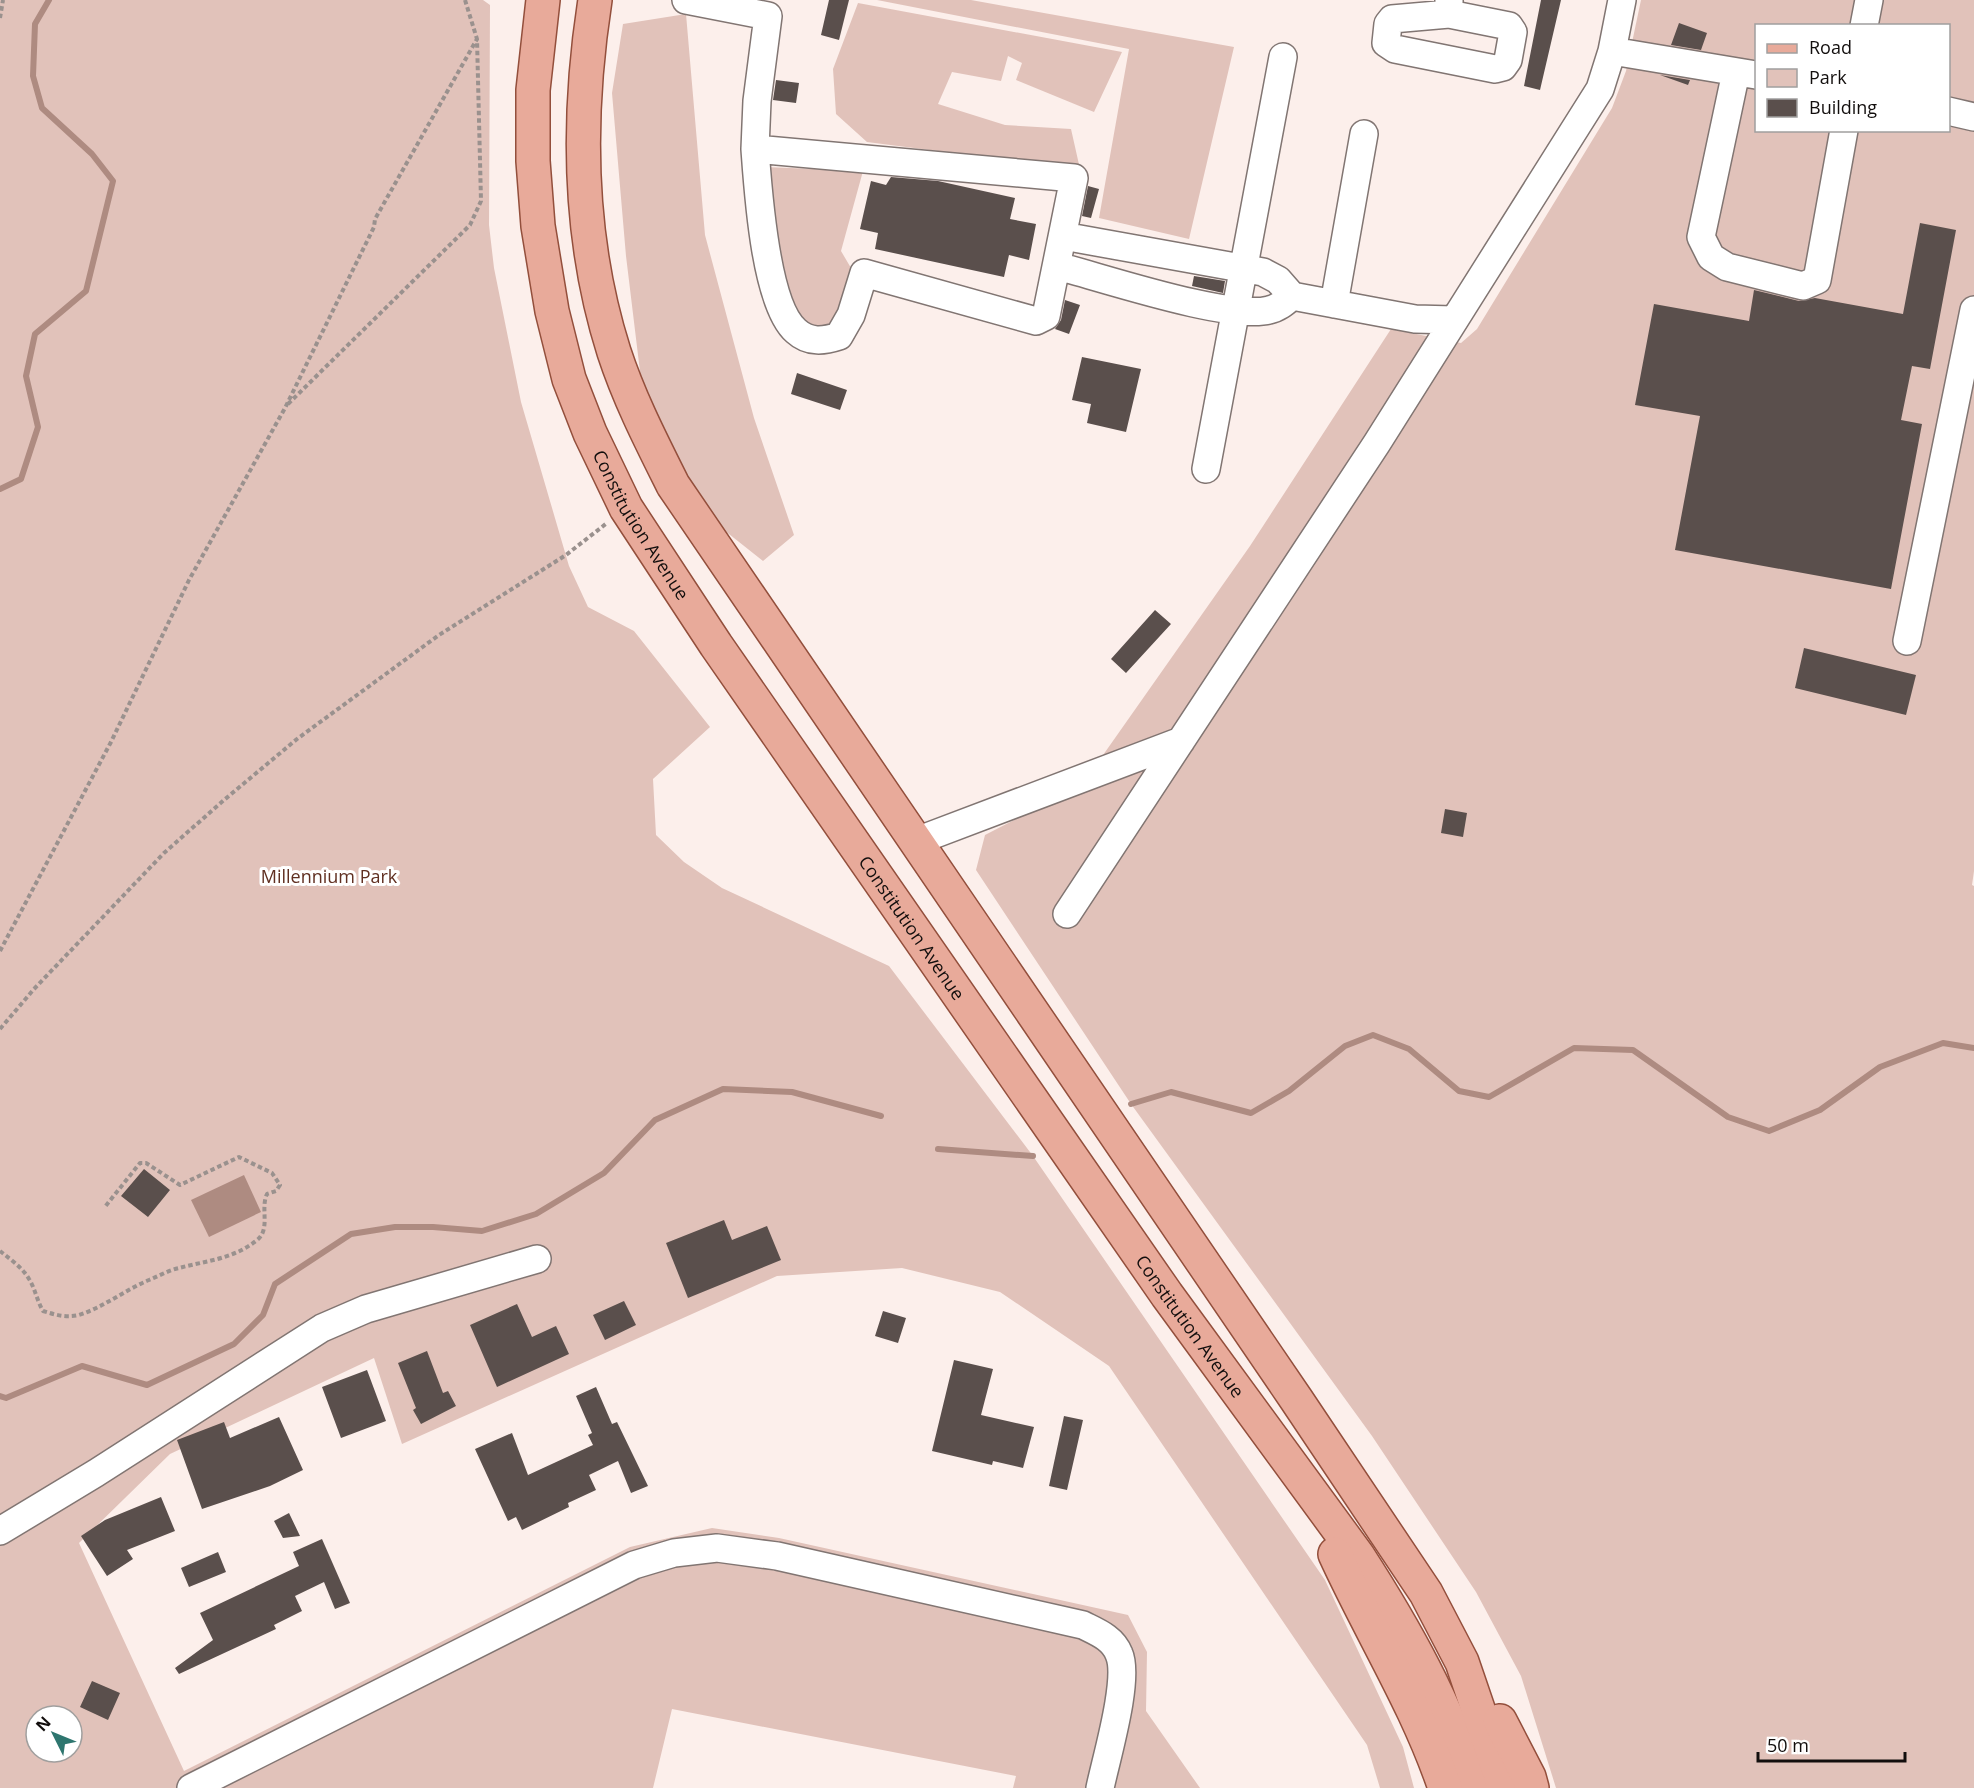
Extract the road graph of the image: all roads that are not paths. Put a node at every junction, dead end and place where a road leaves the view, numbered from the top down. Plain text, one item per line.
1 (543, 0) edge
2 (595, 0) edge
3 (686, 0) edge
4 (1622, 0) edge
5 (1869, 0) edge
6 (1864, 24) edge
7 (1612, 51) junction
8 (1283, 57) dead end
9 (1746, 73) edge
10 (1950, 111) edge
11 (1974, 117) edge
12 (1844, 132) edge
13 (1364, 134) dead end
14 (755, 149) junction
15 (1063, 236) junction
16 (1057, 266) junction
17 (1244, 267) junction
18 (1292, 296) junction
19 (1334, 304) junction
20 (1974, 309) edge
21 (1236, 310) junction
22 (1454, 320) junction
23 (1206, 469) dead end
24 (1908, 640) dead end
25 (1181, 741) junction
26 (914, 842) junction
27 (1067, 914) dead end
28 (537, 1259) dead end
29 (1310, 1488) junction
30 (0, 1531) edge
31 (1462, 1662) junction
32 (190, 1788) edge
33 (1100, 1788) edge
34 (1445, 1788) edge
35 (1473, 1788) edge
36 (1505, 1788) edge
37 (1532, 1788) edge

1 - 29 main road, Constitution Avenue
2 - 26 main road
3 - 14 street
4 - 7 street
5 - 6 street
7 - 9 street
7 - 22 street
8 - 17 street
9 - 12 street
10 - 11 street
13 - 19 street
14 - 15 street
14 - 16 street
15 - 16 street
15 - 17 street
16 - 21 street
17 - 18 street
17 - 21 street
18 - 19 street
18 - 21 street
19 - 22 street
20 - 24 street
21 - 23 street
22 - 25 street
25 - 26 street
25 - 27 street
26 - 31 main road
28 - 30 street
29 - 34 main road
29 - 35 main road, Constitution Avenue
31 - 36 main road
31 - 37 main road
32 - 33 street

